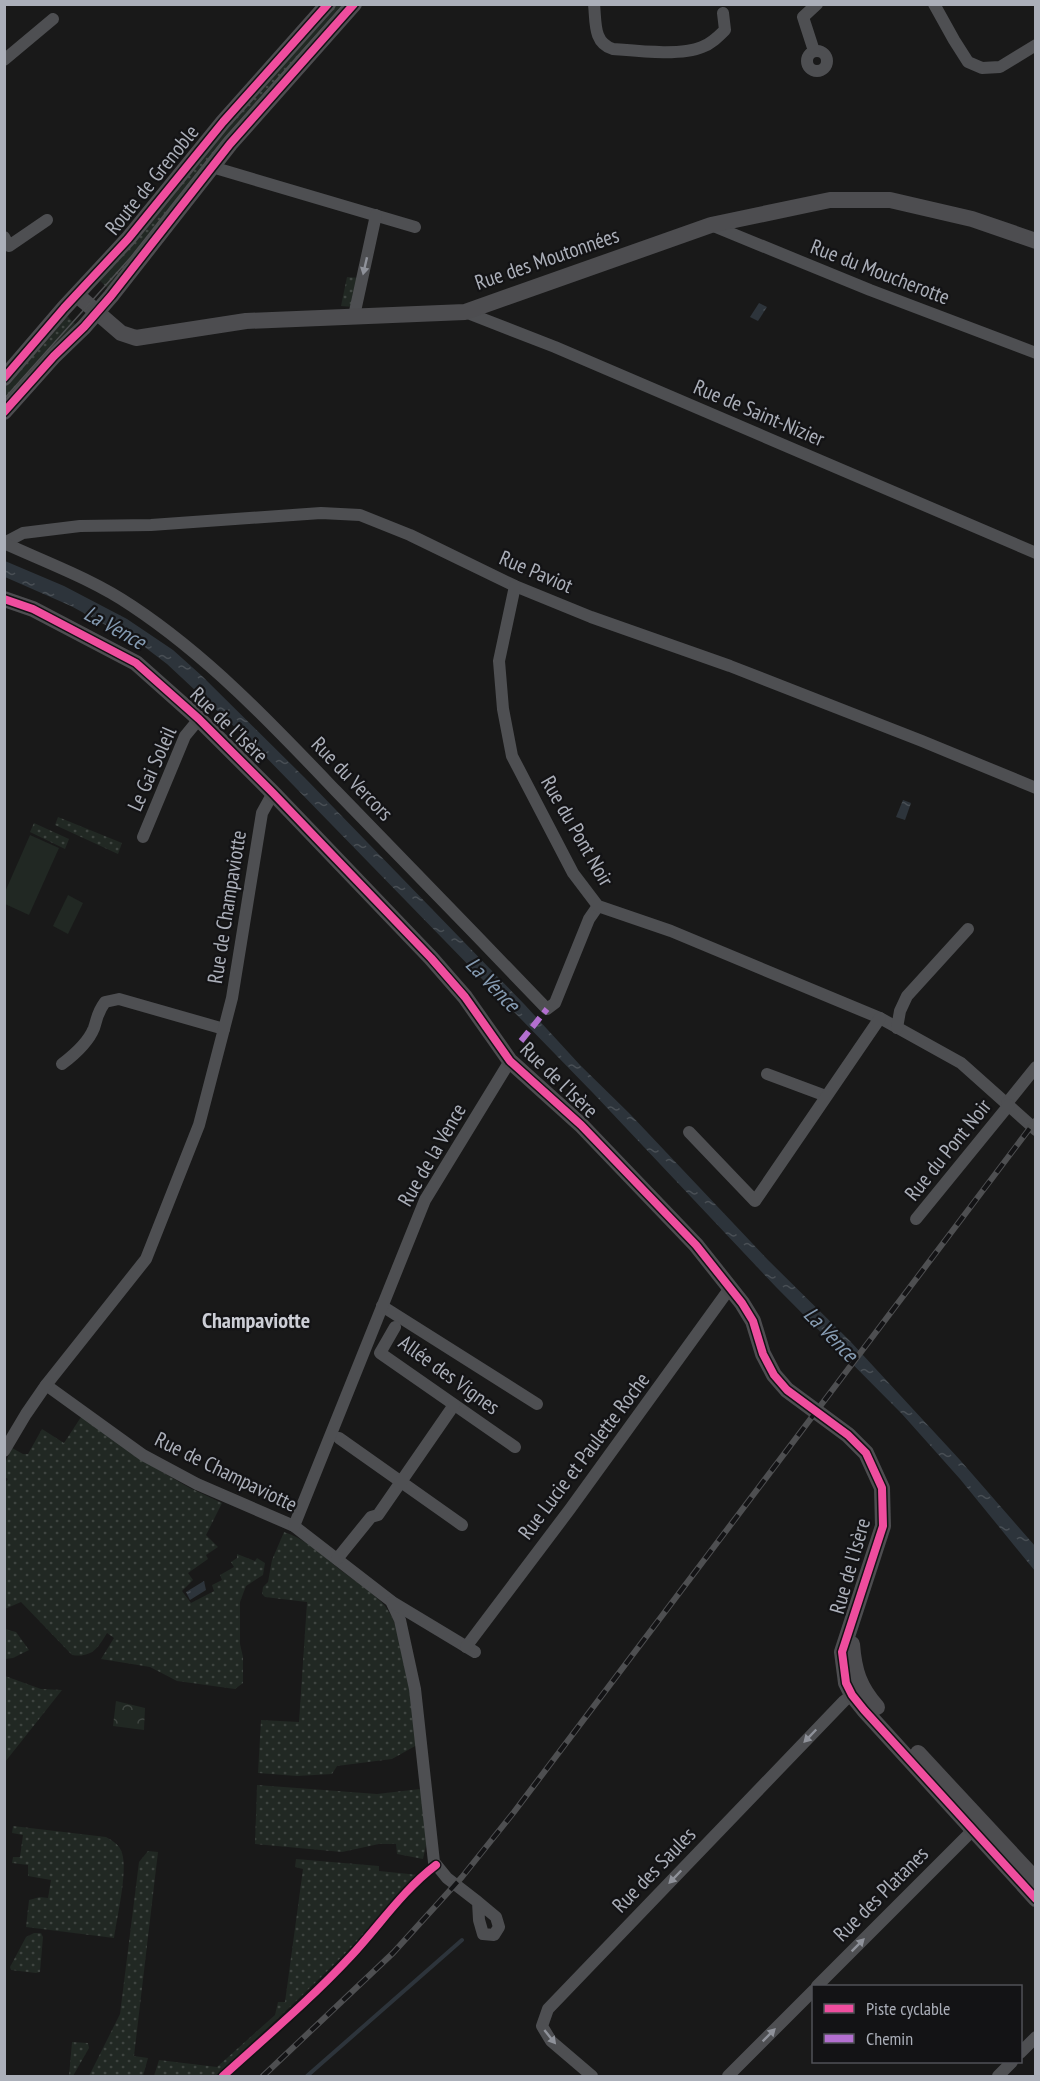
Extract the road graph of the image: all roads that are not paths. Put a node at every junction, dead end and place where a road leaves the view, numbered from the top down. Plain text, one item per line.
1 (328, 4) edge
2 (354, 4) edge
3 (594, 4) edge
4 (817, 4) edge
5 (934, 4) edge
6 (723, 13) dead end
7 (53, 19) dead end
8 (1035, 45) edge
9 (814, 51) dead end
10 (4, 60) edge
11 (212, 167) junction
12 (376, 215) junction
13 (47, 220) dead end
14 (711, 225) junction
15 (415, 227) dead end
16 (4, 237) edge
17 (1035, 241) edge
18 (77, 295) junction
19 (97, 312) junction
20 (465, 312) junction
21 (354, 316) junction
22 (1035, 353) edge
23 (4, 378) edge
24 (4, 412) edge
25 (5, 543) edge
26 (1035, 553) edge
27 (515, 586) junction
28 (4, 599) edge
29 (199, 719) junction
30 (1035, 788) edge
31 (273, 793) junction
32 (143, 837) dead end
33 (598, 906) junction
34 (968, 929) dead end
35 (880, 1018) junction
36 (897, 1028) junction
37 (224, 1029) junction
38 (510, 1061) junction
39 (62, 1064) dead end
40 (1035, 1067) edge
41 (767, 1074) dead end
42 (826, 1096) junction
43 (1008, 1104) junction
44 (1035, 1130) edge
45 (689, 1132) dead end
46 (916, 1219) dead end
47 (730, 1288) junction
48 (382, 1306) junction
49 (395, 1327) dead end
50 (46, 1385) junction
51 (537, 1404) dead end
52 (454, 1406) junction
53 (339, 1438) dead end
54 (515, 1447) dead end
55 (4, 1451) edge
56 (402, 1482) junction
57 (462, 1524) dead end
58 (294, 1526) junction
59 (337, 1559) junction
60 (391, 1601) junction
61 (851, 1627) junction
62 (471, 1649) joint
63 (852, 1695) junction
64 (869, 1698) junction
65 (973, 1830) junction
66 (1035, 1880) edge
67 (1035, 1899) edge
68 (478, 1902) dead end
69 (818, 1985) edge
70 (812, 1991) edge
71 (1035, 2037) edge
72 (1022, 2051) edge
73 (1010, 2063) edge
74 (592, 2076) edge
75 (728, 2076) edge
76 (998, 2076) edge

1 - 18 street, Route de Grenoble
2 - 11 street, Route de Grenoble
3 - 6 street
4 - 9 street
5 - 8 street
7 - 10 street
11 - 12 street, Route de Grenoble
11 - 19 street, Route de Grenoble
12 - 15 street, Route de Grenoble
12 -> 21 street
13 - 16 street
14 - 17 street, Rue des Moutonnées
14 - 20 street, Rue des Moutonnées
14 - 22 street, Rue du Moucherotte
18 - 19 street, Rue des Moutonnées
18 - 23 street, Route de Grenoble
19 - 21 street, Rue des Moutonnées
19 - 24 street, Route de Grenoble
20 - 21 street, Rue des Moutonnées
20 - 26 street, Rue de Saint-Nizier
25 - 27 street, Rue Paviot
25 - 33 street, Rue du Vercors
27 - 30 street, Rue Paviot
27 - 33 street, Rue du Pont Noir
28 - 29 street, Rue de l'Isère
29 - 31 street, Rue de l'Isère
29 - 32 street, Le Gai Soleil
31 - 37 street, Rue de Champaviotte
31 - 38 street, Rue de l'Isère
33 - 35 street, Rue du Pont Noir
34 - 36 street
35 - 36 street, Rue du Pont Noir
35 - 42 street
36 - 43 street, Rue du Pont Noir
37 - 39 street
37 - 50 street, Rue de Champaviotte
38 - 47 street, Rue de l'Isère
38 - 48 street, Rue de la Vence
40 - 43 street
41 - 42 street
42 - 45 street
43 - 44 street, Rue du Pont Noir
43 - 46 street, Rue du Pont Noir
47 - 61 street, Rue de l'Isère
47 - 62 street, Rue Lucie et Paulette Roche
48 - 51 street
48 - 58 street, Rue de la Vence
49 - 52 street, Allée des Vignes
50 - 55 street
50 - 58 street, Rue de Champaviotte
52 - 54 street, Allée des Vignes
52 - 56 street
53 - 56 street
56 - 57 street
56 - 59 street
58 - 59 street, Rue de Champaviotte
59 - 60 street, Rue de Champaviotte
60 - 62 street, Rue de Champaviotte
60 - 68 street
61 - 63 street, Rue de l'Isère
61 - 64 street, Rue de l'Isère
63 - 64 street
63 - 65 street, Rue de l'Isère
63 -> 74 street, Rue des Saules
64 - 66 street, Rue de l'Isère
65 - 67 street, Rue de l'Isère
69 -> 65 street, Rue des Platanes
75 -> 70 street
71 - 72 street
73 - 76 street

